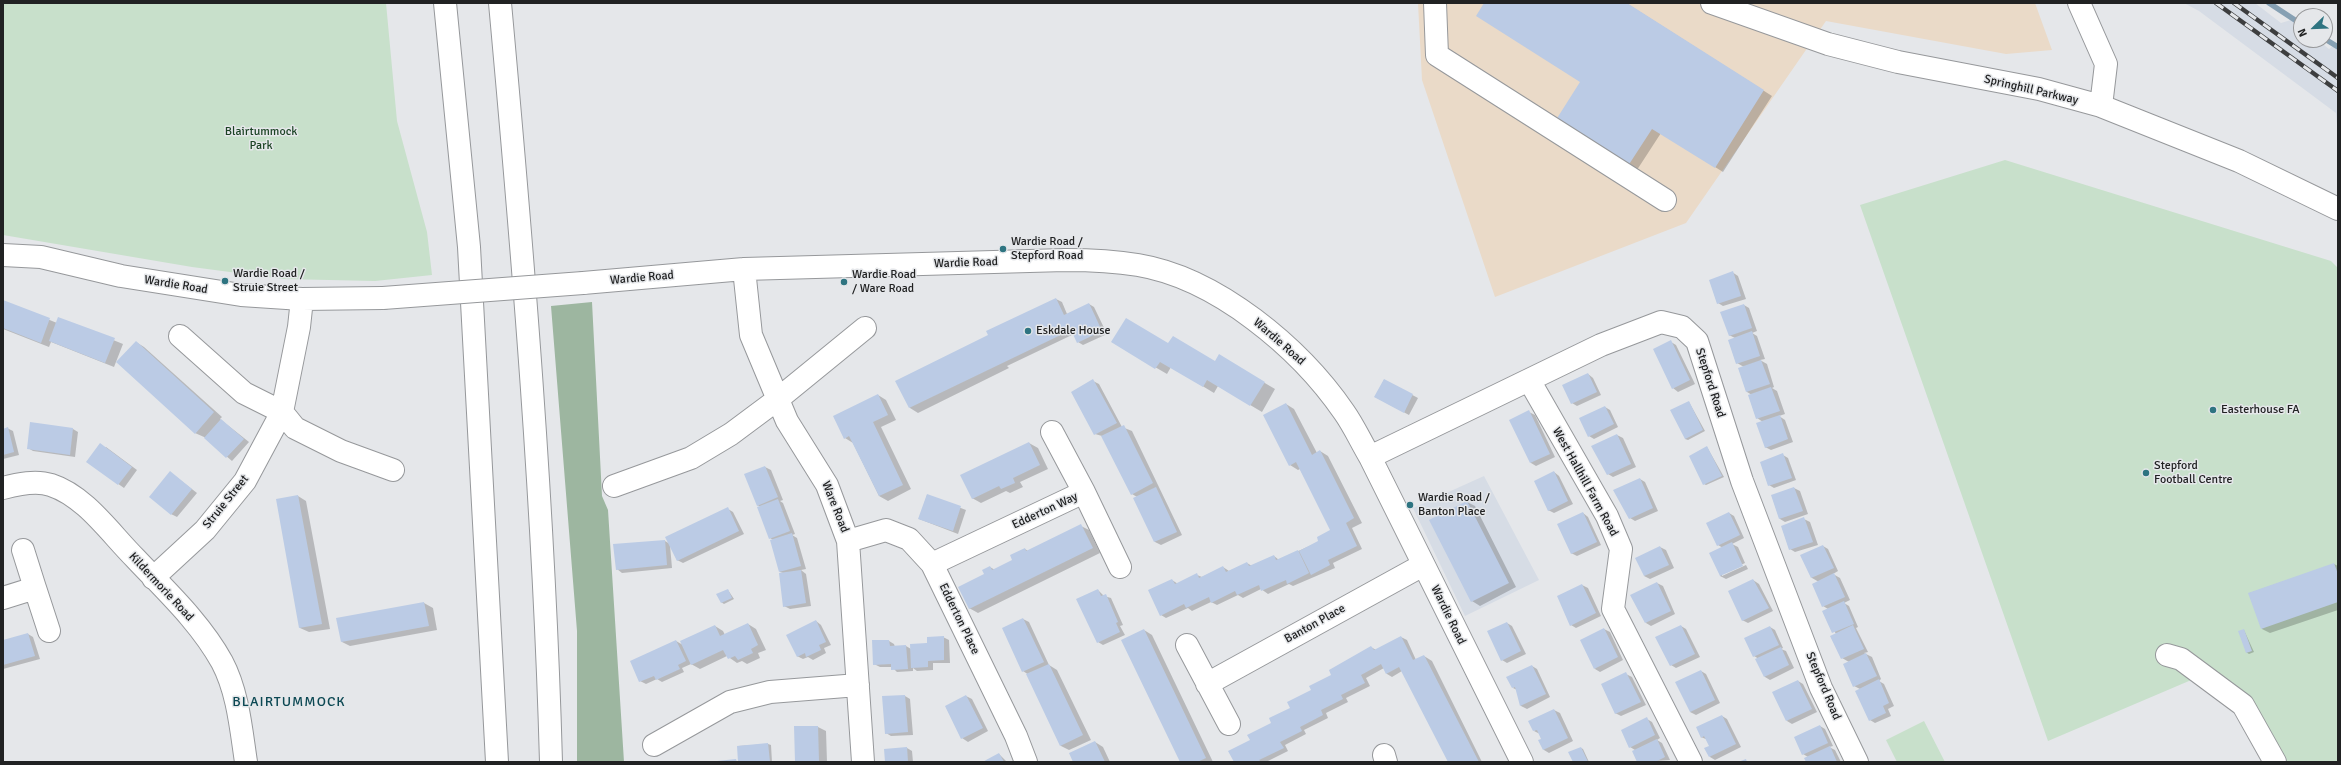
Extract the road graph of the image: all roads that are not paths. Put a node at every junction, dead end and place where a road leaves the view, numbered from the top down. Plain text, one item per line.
1 (445, 3) edge
2 (500, 3) edge
3 (1435, 3) edge
4 (1714, 3) edge
5 (2078, 3) edge
6 (2101, 106) junction
7 (1665, 200) dead end
8 (2338, 209) edge
9 (3, 255) edge
10 (744, 269) junction
11 (302, 299) junction
12 (865, 328) dead end
13 (180, 336) dead end
14 (1528, 380) junction
15 (778, 399) junction
16 (282, 412) junction
17 (1052, 432) dead end
18 (1370, 457) junction
19 (393, 470) dead end
20 (614, 486) dead end
21 (3, 488) edge
22 (1084, 492) junction
23 (848, 541) junction
24 (23, 550) dead end
25 (932, 564) junction
26 (1424, 565) junction
27 (1120, 567) dead end
28 (153, 578) junction
29 (35, 588) junction
30 (3, 598) edge
31 (48, 631) dead end
32 (1187, 645) dead end
33 (2167, 654) dead end
34 (1207, 684) junction
35 (858, 685) junction
36 (1229, 724) dead end
37 (654, 745) dead end
38 (246, 762) edge
39 (496, 762) edge
40 (551, 762) edge
41 (863, 762) edge
42 (1026, 762) edge
43 (1522, 762) edge
44 (1691, 762) edge
45 (1858, 762) edge
46 (2275, 762) edge

1 - 39 main road
2 - 40 main road
3 - 7 main road
4 - 6 main road, Springhill Parkway
5 - 6 main road
6 - 8 main road, Springhill Parkway
9 - 11 main road, Wardie Road
10 - 11 main road, Wardie Road, bridge
10 - 15 main road, Ware Road
10 - 18 main road, Wardie Road
11 - 16 main road, Struie Street
12 - 15 main road
13 - 16 main road
14 - 18 main road, Stepford Road
14 - 44 main road, West Hallhill Farm Road
14 - 45 main road, Stepford Road
15 - 20 main road
15 - 23 main road, Ware Road
16 - 19 main road
16 - 28 main road, Struie Street
17 - 22 main road
18 - 26 main road, Wardie Road
21 - 28 main road, Kildermorie Road
22 - 25 main road, Edderton Way
22 - 27 main road, Edderton Way
23 - 25 main road, Edderton Place
23 - 35 main road, Ware Road
24 - 29 main road
25 - 42 main road, Edderton Place
26 - 34 main road, Banton Place
26 - 43 main road, Wardie Road
28 - 38 main road, Kildermorie Road
29 - 30 main road
29 - 31 main road
32 - 34 main road
33 - 46 main road
34 - 36 main road
35 - 37 main road
35 - 41 main road, Ware Road

